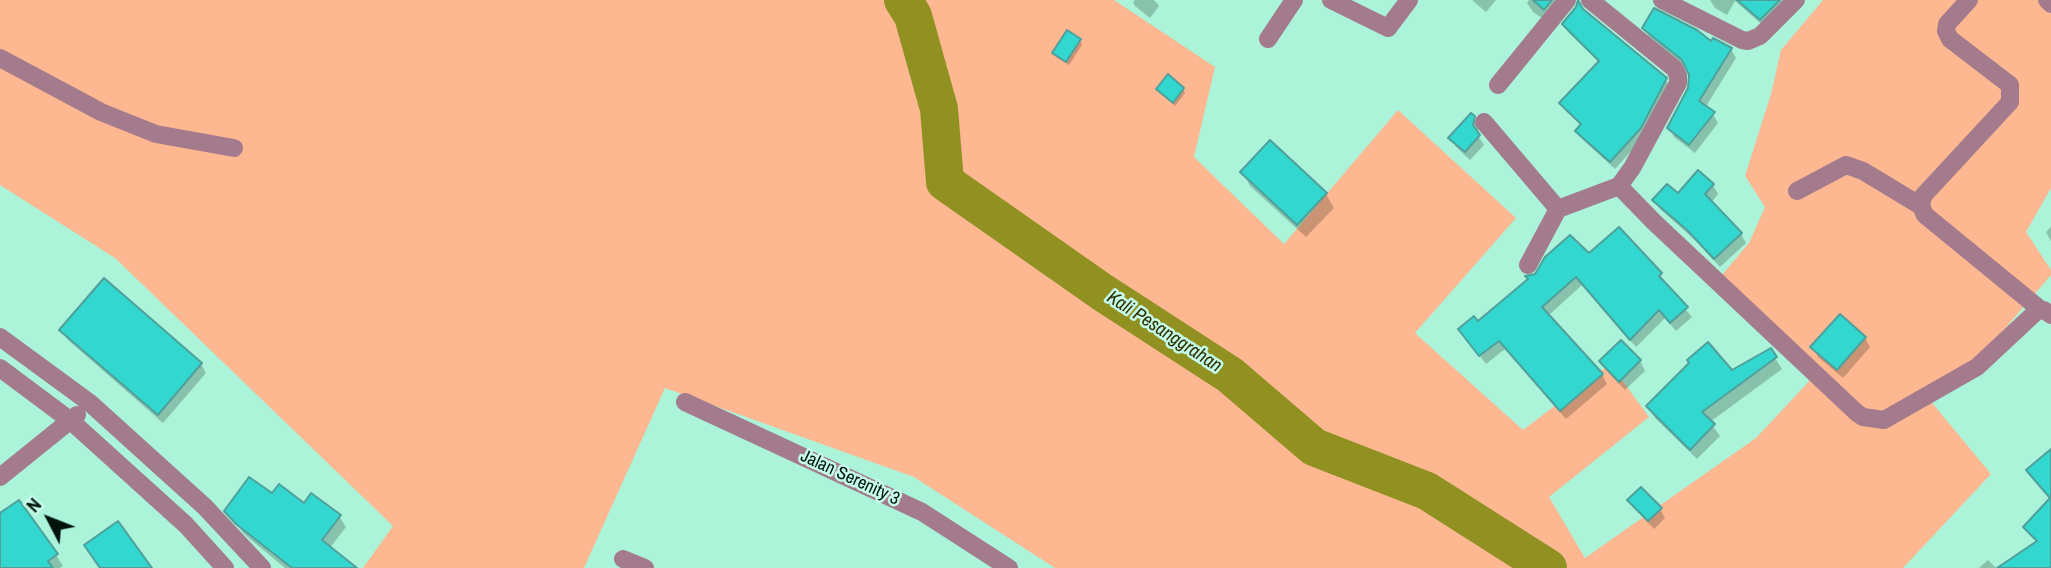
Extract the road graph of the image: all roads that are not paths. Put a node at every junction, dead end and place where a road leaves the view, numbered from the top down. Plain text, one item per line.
1 (1294, 0) edge
2 (1331, 0) edge
3 (1409, 0) edge
4 (1567, 0) edge
5 (1590, 0) edge
6 (1662, 0) edge
7 (1796, 0) edge
8 (1969, 0) edge
9 (2047, 0) edge
10 (2051, 4) edge
11 (1268, 38) dead end
12 (0, 58) edge
13 (1498, 85) dead end
14 (1485, 122) dead end
15 (234, 148) dead end
16 (1619, 186) junction
17 (1797, 191) dead end
18 (1921, 206) junction
19 (1558, 209) junction
20 (1528, 265) dead end
21 (2046, 313) edge
22 (0, 337) edge
23 (0, 368) edge
24 (685, 402) dead end
25 (90, 403) junction
26 (71, 421) junction
27 (0, 477) edge
28 (623, 559) dead end
29 (225, 568) edge
30 (262, 568) edge
31 (645, 568) edge
32 (1009, 568) edge

1 - 11 street
2 - 3 street
4 - 13 street
5 - 16 street
6 - 7 street
8 - 18 street
9 - 10 street
12 - 15 street
14 - 19 street
16 - 19 street
16 - 21 street
17 - 18 street
18 - 21 street
19 - 20 street
22 - 25 street
23 - 26 street
24 - 32 street, Jalan Serenity 3
25 - 26 street
25 - 30 street
26 - 27 street
26 - 29 street
28 - 31 street

